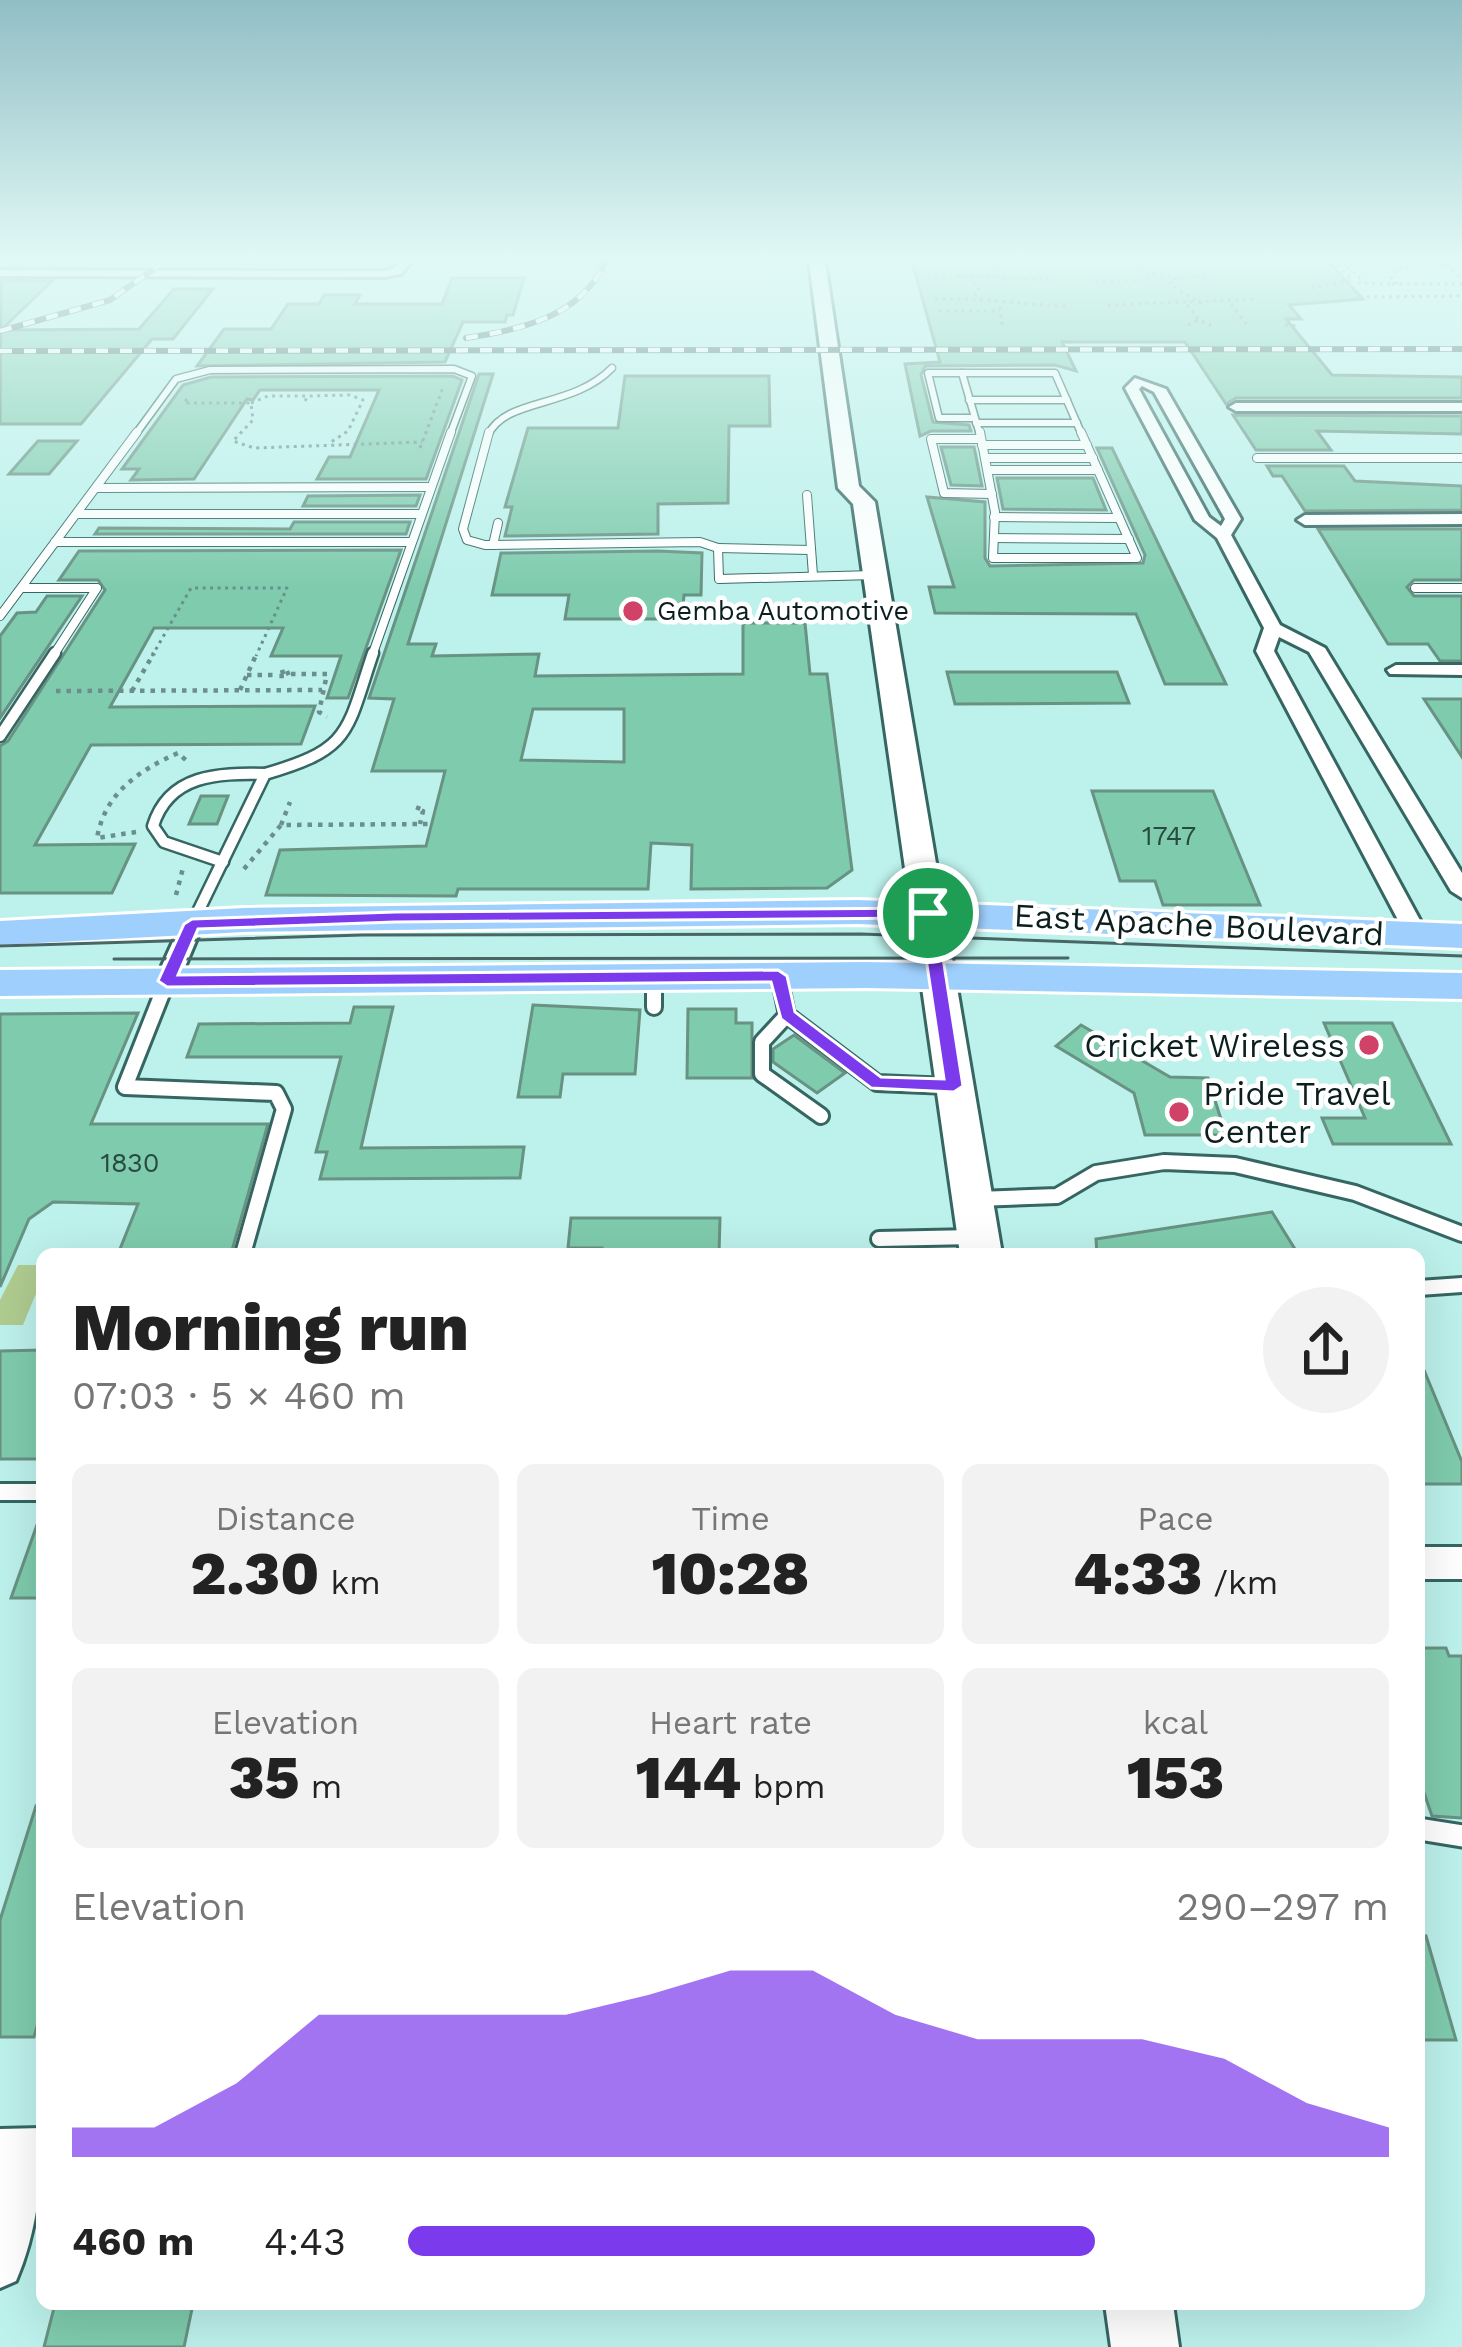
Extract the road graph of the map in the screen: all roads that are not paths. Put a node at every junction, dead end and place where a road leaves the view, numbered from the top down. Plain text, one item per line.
1 (384, 371) edge
2 (456, 371) edge
3 (610, 371) edge
4 (833, 371) edge
5 (962, 373) junction
6 (970, 400) junction
7 (1067, 400) junction
8 (1236, 406) dead end
9 (1462, 406) edge
10 (975, 420) junction
11 (1077, 423) junction
12 (981, 442) junction
13 (1087, 445) junction
14 (986, 458) junction
15 (1093, 458) junction
16 (1257, 458) dead end
17 (1462, 458) edge
18 (988, 470) junction
19 (1098, 470) junction
20 (97, 488) junction
21 (430, 488) junction
22 (992, 494) junction
23 (807, 495) dead end
24 (76, 514) junction
25 (420, 514) junction
26 (994, 517) junction
27 (1119, 518) junction
28 (1305, 520) dead end
29 (1462, 520) edge
30 (498, 523) dead end
31 (1223, 535) junction
32 (994, 538) junction
33 (1129, 538) junction
34 (56, 542) junction
35 (409, 542) junction
36 (493, 545) junction
37 (718, 548) junction
38 (811, 550) junction
39 (813, 575) junction
40 (874, 575) junction
41 (22, 588) junction
42 (1415, 588) dead end
43 (1462, 588) edge
44 (0, 616) edge
45 (1273, 628) junction
46 (1396, 670) dead end
47 (1462, 670) edge
48 (0, 736) edge
49 (265, 774) junction
50 (223, 862) junction
51 (1462, 891) edge
52 (928, 913) junction
53 (192, 924) junction
54 (0, 933) edge
55 (1417, 935) junction
56 (1462, 936) edge
57 (937, 976) junction
58 (167, 981) junction
59 (0, 983) edge
60 (1462, 986) edge
61 (783, 995) junction
62 (954, 1086) junction
63 (821, 1116) dead end
64 (977, 1230) edge
65 (1462, 1234) edge
66 (879, 1239) dead end
67 (245, 1248) edge
68 (1462, 1285) edge
69 (1425, 1288) edge
70 (0, 1492) edge
71 (36, 1492) edge
72 (1425, 1563) edge
73 (1462, 1563) edge
74 (1425, 1829) edge
75 (1462, 1836) edge
76 (24, 2150) edge
77 (0, 2265) edge
78 (1140, 2310) edge
79 (1145, 2347) edge

1 - 20 lane
2 - 21 lane
3 - 36 lane
4 - 40 main road
5 - 6 lane
5 - 7 lane
5 - 10 lane
6 - 7 lane
6 - 10 lane
7 - 11 lane
8 - 9 street
10 - 11 lane
10 - 12 lane
11 - 13 lane
12 - 13 lane
12 - 14 lane
12 - 22 lane
13 - 15 lane
14 - 15 lane
14 - 18 lane
15 - 19 lane
16 - 17 lane
18 - 19 lane
18 - 22 lane
19 - 27 lane
20 - 21 lane
20 - 24 lane
21 - 25 lane
22 - 26 lane
23 - 38 lane
24 - 25 lane
24 - 34 lane
25 - 35 lane
26 - 27 lane
26 - 32 lane
27 - 33 lane
28 - 29 street
30 - 36 lane
31 - 31 street
31 - 45 street
32 - 33 lane
32 - 33 lane
34 - 35 lane
34 - 41 lane
35 - 49 lane
36 - 37 lane
37 - 38 lane
37 - 39 lane
38 - 39 lane
39 - 40 lane
40 - 52 main road
41 - 44 lane
41 - 48 lane
42 - 43 lane
45 - 51 street
45 - 55 street
46 - 47 street
49 - 50 lane
49 - 50 lane
50 - 53 lane
52 - 53 main road, East Apache Boulevard
52 - 55 main road, East Apache Boulevard
52 - 57 main road
53 - 54 main road, East Apache Boulevard
53 - 58 street
55 - 56 main road, East Apache Boulevard
57 - 60 main road, East Apache Boulevard
57 - 61 main road, East Apache Boulevard
57 - 62 main road
58 - 59 main road, East Apache Boulevard
58 - 61 main road, East Apache Boulevard
58 - 67 lane
61 - 62 lane
61 - 63 lane
62 - 64 main road
64 - 65 lane
64 - 66 lane
68 - 69 lane
70 - 71 lane
72 - 73 street
74 - 75 lane
76 - 77 street
78 - 79 main road

